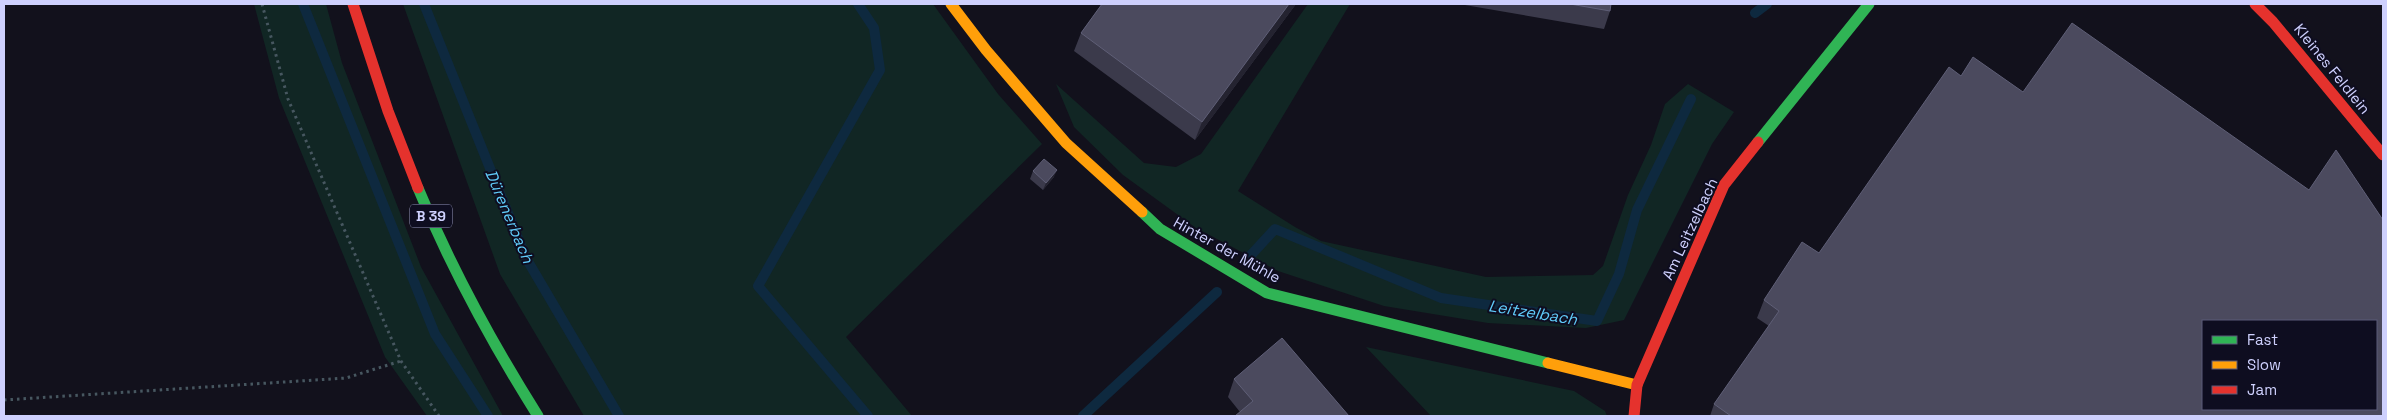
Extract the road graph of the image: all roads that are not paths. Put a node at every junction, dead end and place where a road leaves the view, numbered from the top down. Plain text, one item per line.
1 (353, 4) edge
2 (951, 4) edge
3 (1869, 4) edge
4 (2255, 4) edge
5 (2383, 155) edge
6 (1636, 385) junction
7 (538, 416) edge
8 (1634, 416) edge

1 - 7 street, B 39
2 - 6 street, Hinter der Mühle
3 - 6 street, Am Leitzelbach
4 - 5 street, Kleines Feldlein
6 - 8 street, Am Leitzelbach

